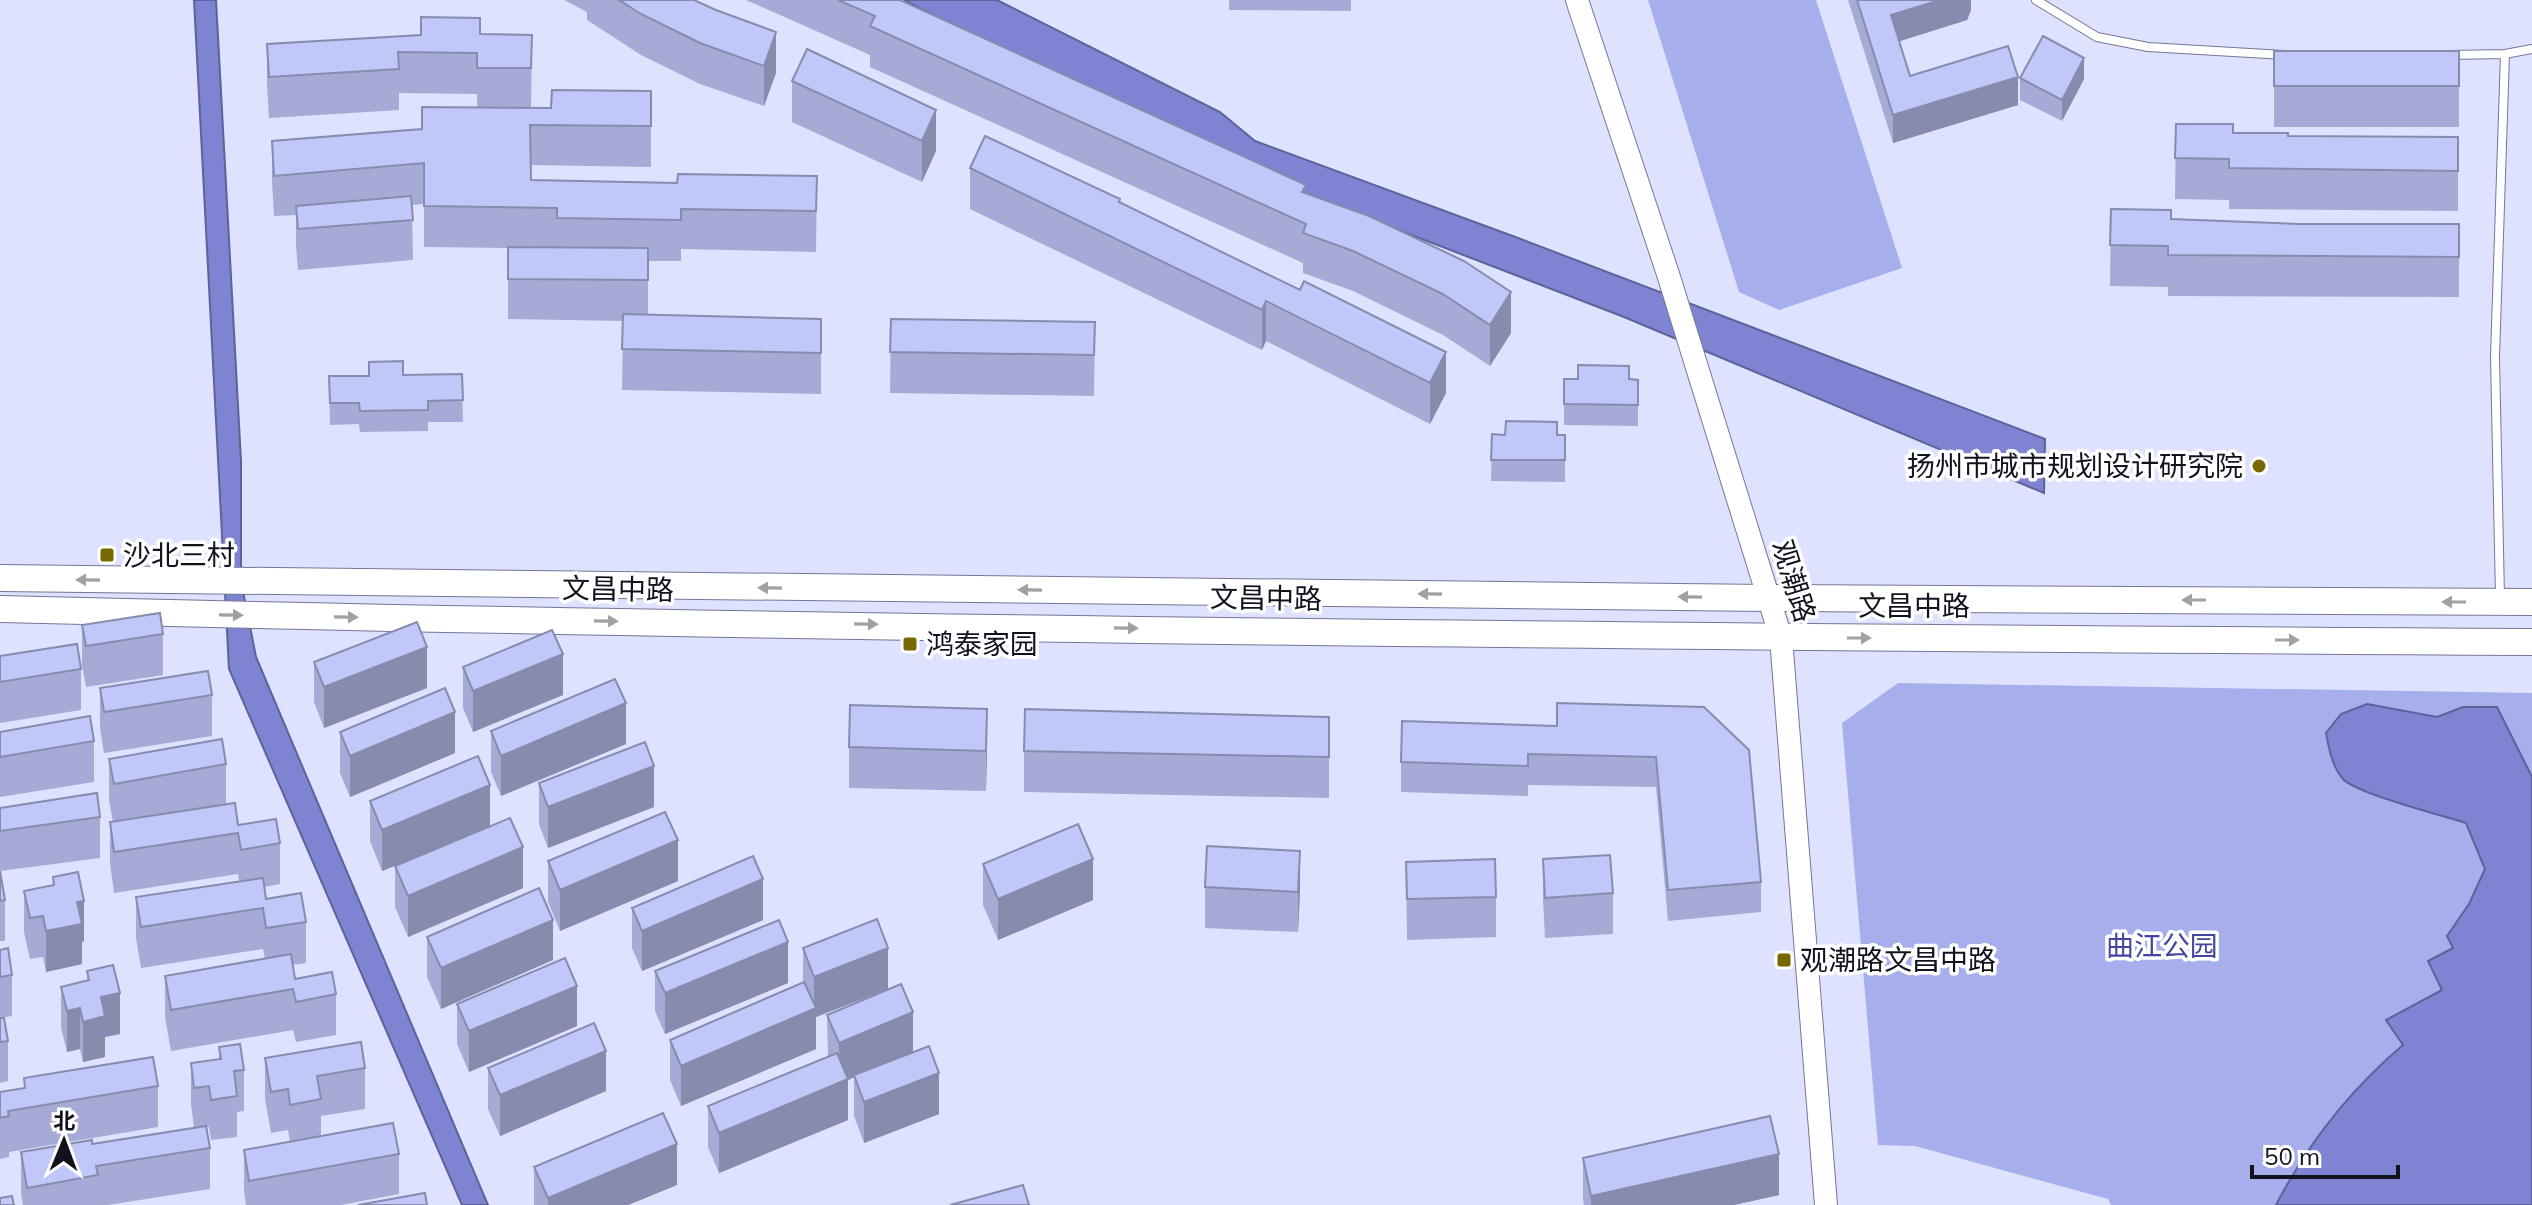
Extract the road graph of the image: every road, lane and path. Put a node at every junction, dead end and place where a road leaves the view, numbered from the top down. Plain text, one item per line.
1 (1577, 0) edge
2 (2036, 0) edge
3 (2532, 49) edge
4 (2505, 54) junction
5 (2297, 55) edge
6 (2446, 55) edge
7 (0, 578) edge
8 (1768, 598) junction
9 (2500, 602) junction
10 (2532, 602) edge
11 (0, 609) edge
12 (1781, 638) junction
13 (2532, 642) edge
14 (1826, 1205) edge

1 - 8 street, 观潮路
2 - 5 lane
3 - 4 lane
4 - 6 lane
4 - 9 lane
8 -> 7 main road, 文昌中路
9 -> 8 main road, 文昌中路
8 - 12 street, 观潮路
9 - 10 main road, 文昌中路
11 -> 12 main road, 文昌中路
12 -> 13 main road, 文昌中路
12 - 14 street, 观潮路

